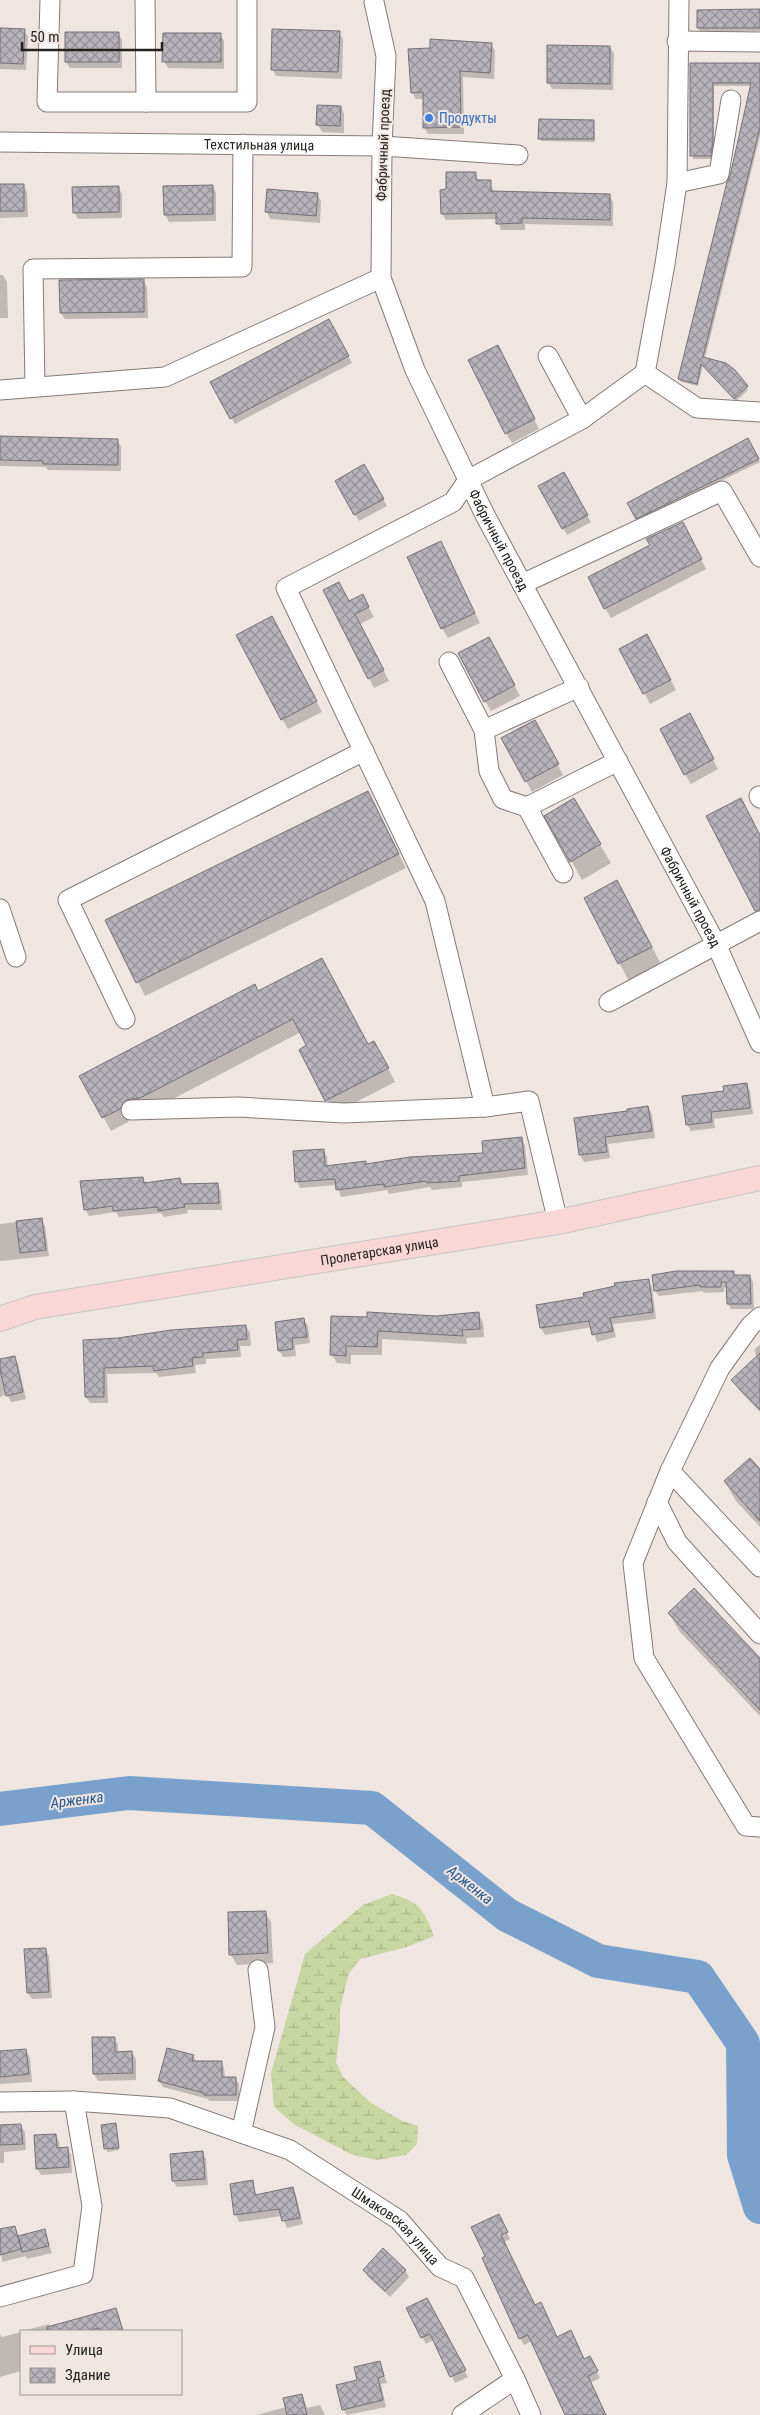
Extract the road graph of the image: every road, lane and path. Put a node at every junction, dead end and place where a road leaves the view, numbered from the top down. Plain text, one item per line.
1 (50, 0) edge
2 (145, 0) edge
3 (247, 0) edge
4 (679, 0) edge
5 (374, 1) edge
6 (677, 41) junction
7 (760, 42) edge
8 (731, 100) dead end
9 (146, 102) junction
10 (0, 142) edge
11 (243, 144) junction
12 (382, 146) junction
13 (518, 154) dead end
14 (677, 183) junction
15 (381, 278) junction
16 (548, 356) dead end
17 (644, 373) junction
18 (35, 387) junction
19 (0, 390) edge
20 (760, 412) edge
21 (582, 419) junction
22 (468, 480) junction
23 (760, 557) edge
24 (522, 584) junction
25 (449, 662) dead end
26 (578, 687) junction
27 (484, 730) junction
28 (364, 751) junction
29 (618, 761) junction
30 (527, 807) junction
31 (563, 874) dead end
32 (0, 909) edge
33 (760, 920) edge
34 (716, 944) junction
35 (16, 957) dead end
36 (609, 1002) dead end
37 (125, 1019) dead end
38 (758, 1033) edge
39 (485, 1106) junction
40 (131, 1110) dead end
41 (760, 1178) edge
42 (558, 1222) junction
43 (760, 1317) edge
44 (0, 1319) edge
45 (670, 1471) junction
46 (657, 1502) junction
47 (760, 1567) edge
48 (760, 1634) edge
49 (760, 1827) edge
50 (258, 1970) dead end
51 (74, 2100) junction
52 (0, 2102) edge
53 (241, 2133) junction
54 (0, 2297) edge
55 (516, 2379) junction
56 (462, 2415) edge
57 (531, 2415) edge

1 - 9 street
2 - 9 street
3 - 9 street
4 - 6 street
5 - 12 street, Фабричный проезд
6 - 7 street
6 - 14 street
8 - 14 street
10 - 11 street, Техстильная улица
11 - 12 street, Техстильная улица
11 - 18 street
12 - 13 street, Техстильная улица
12 - 15 street, Фабричный проезд
14 - 17 street
15 - 18 street
15 - 22 street, Фабричный проезд
16 - 21 street
17 - 20 street
17 - 21 street
18 - 19 street
21 - 22 street
22 - 24 street, Фабричный проезд
22 - 28 street
23 - 24 street
24 - 26 street, Фабричный проезд
25 - 27 street
26 - 27 street
26 - 29 street, Фабричный проезд
27 - 30 street
28 - 37 street
28 - 39 street
29 - 30 street
29 - 34 street, Фабричный проезд
30 - 31 street
32 - 35 street
33 - 34 street
34 - 36 street
34 - 38 street, Фабричный проезд
39 - 40 street
39 - 42 street
41 - 42 main road, Пролетарская улица
42 - 44 main road, Пролетарская улица
43 - 45 street
45 - 46 street
45 - 47 street
46 - 48 street
46 - 49 street
50 - 53 street
51 - 52 street, Шмаковская улица
51 - 53 street, Шмаковская улица
51 - 54 street
53 - 55 street, Шмаковская улица
55 - 56 street
55 - 57 street, Шмаковская улица

